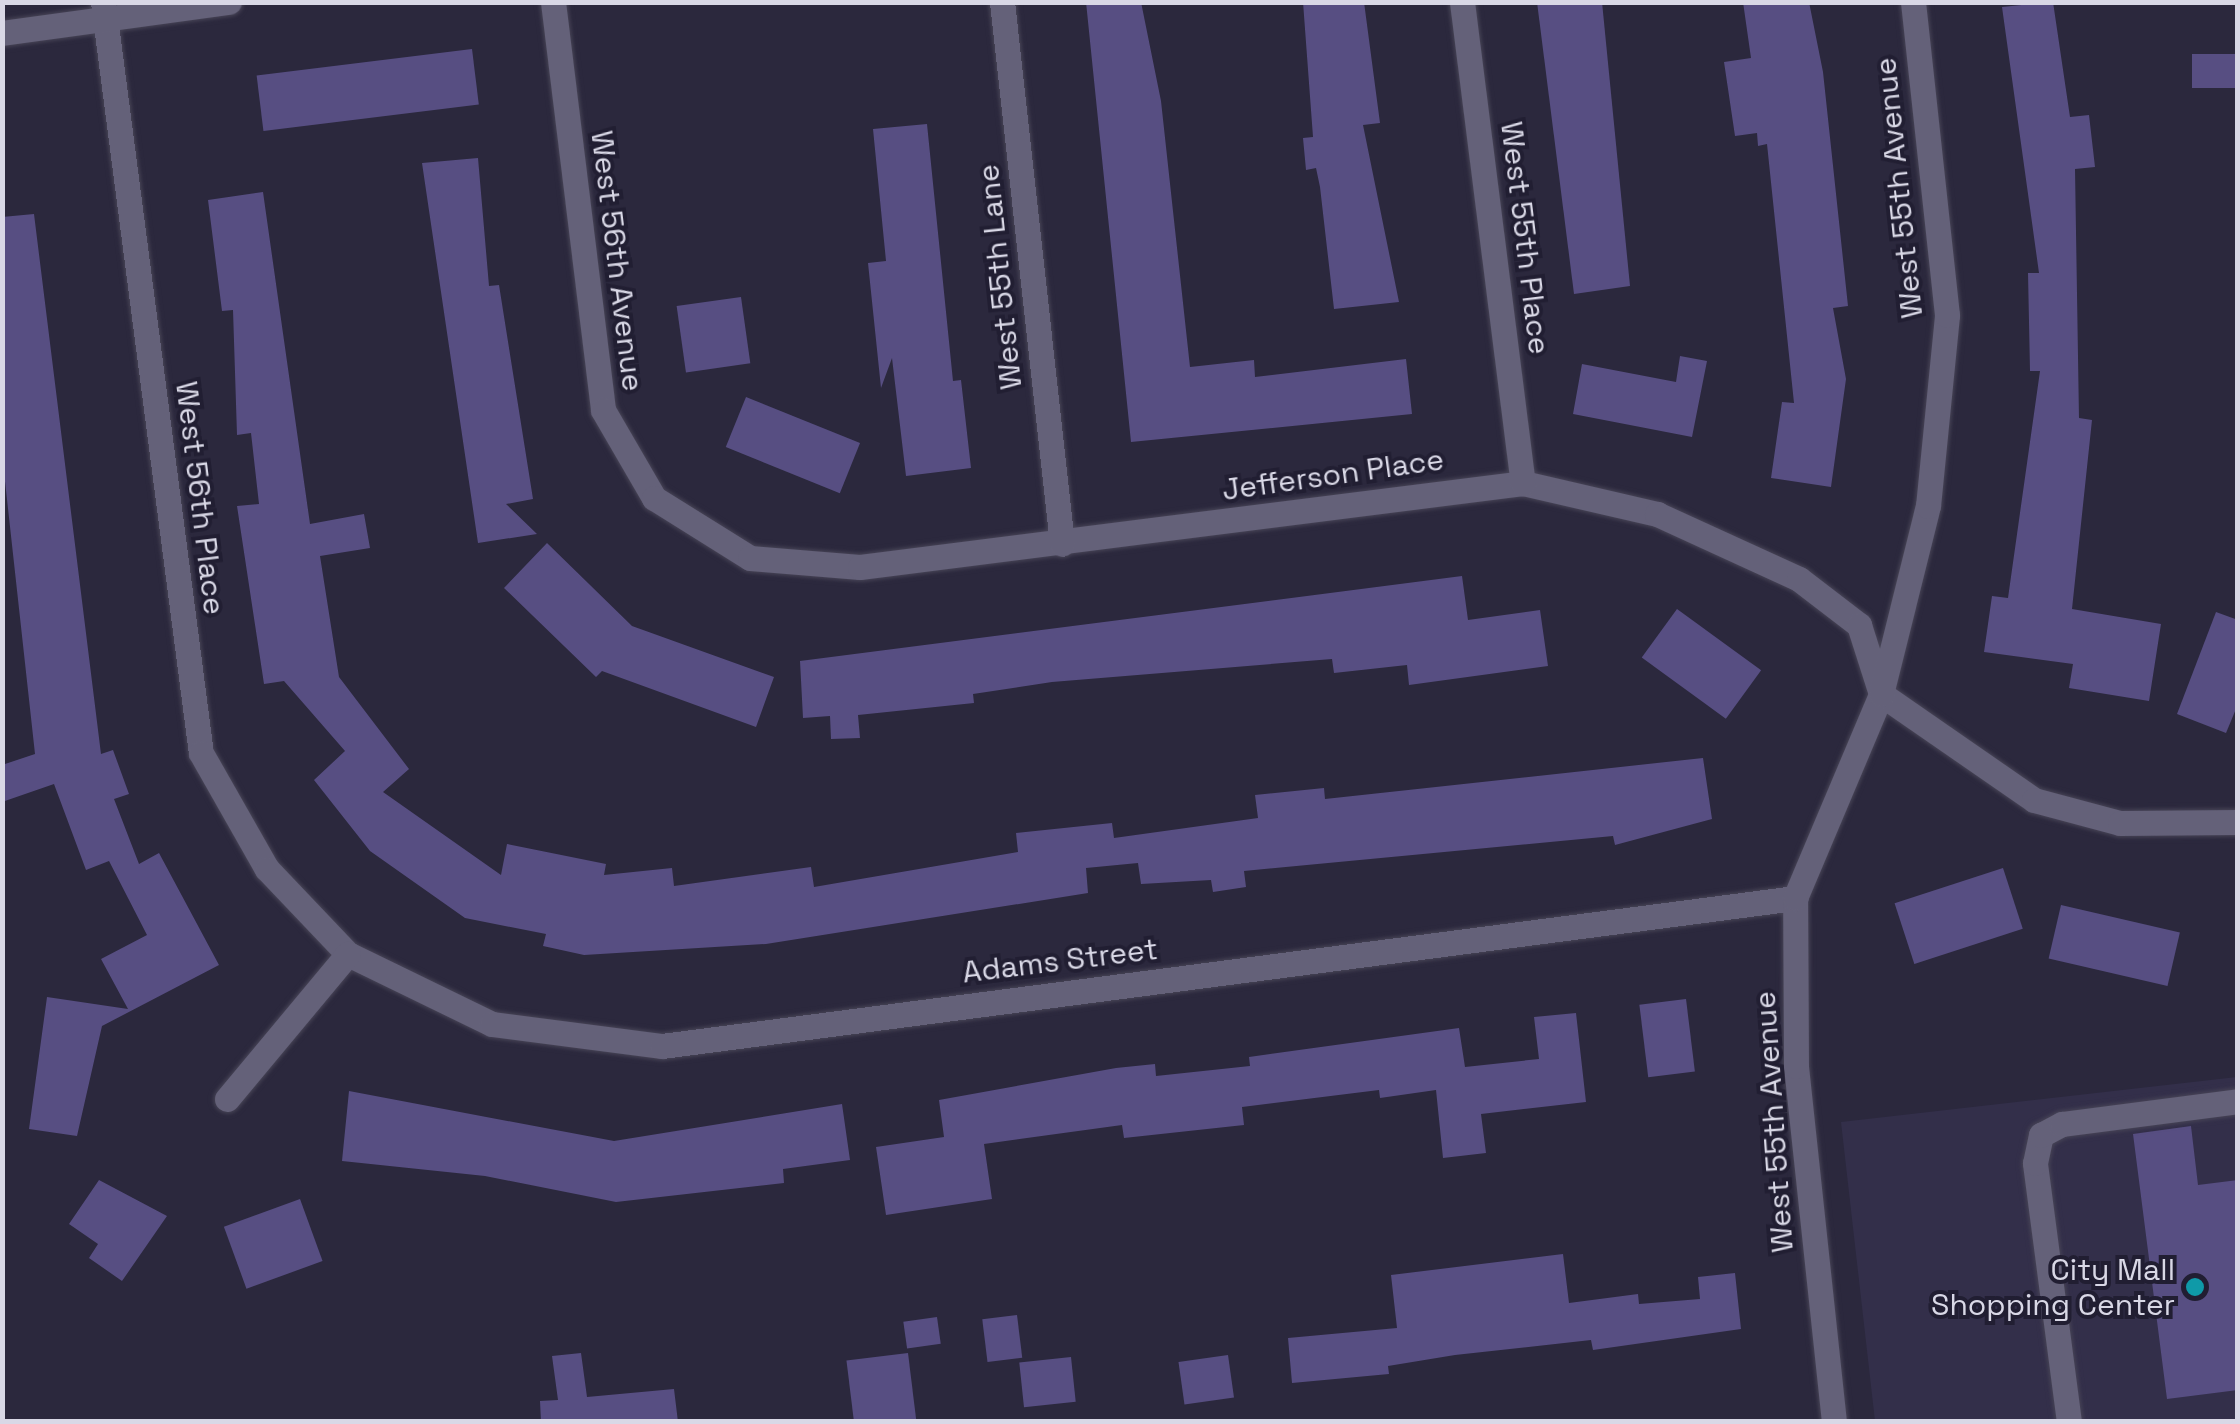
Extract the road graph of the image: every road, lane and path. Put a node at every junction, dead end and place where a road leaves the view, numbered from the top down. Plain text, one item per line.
1 (228, 2) edge
2 (553, 2) edge
3 (1002, 2) edge
4 (1462, 2) edge
5 (1913, 2) edge
6 (104, 11) edge
7 (2, 33) edge
8 (1523, 482) junction
9 (717, 541) joint
10 (1062, 544) junction
11 (1881, 694) junction
12 (2238, 822) edge
13 (1795, 898) junction
14 (348, 954) junction
15 (227, 1099) dead end
16 (2238, 1101) edge
17 (1834, 1422) edge
18 (2070, 1422) edge

1 - 6 street
2 - 9 street, West 56th Avenue
3 - 10 street, West 55th Lane
4 - 8 street, West 55th Place
5 - 11 street, West 55th Avenue
6 - 7 street
6 - 14 street, West 56th Place
8 - 10 street, Jefferson Place
8 - 11 street, Jefferson Place
9 - 10 street, Jefferson Place
11 - 12 street
11 - 13 street, West 55th Avenue
13 - 14 street, Adams Street
13 - 17 street, West 55th Avenue
14 - 15 street
16 - 18 street

